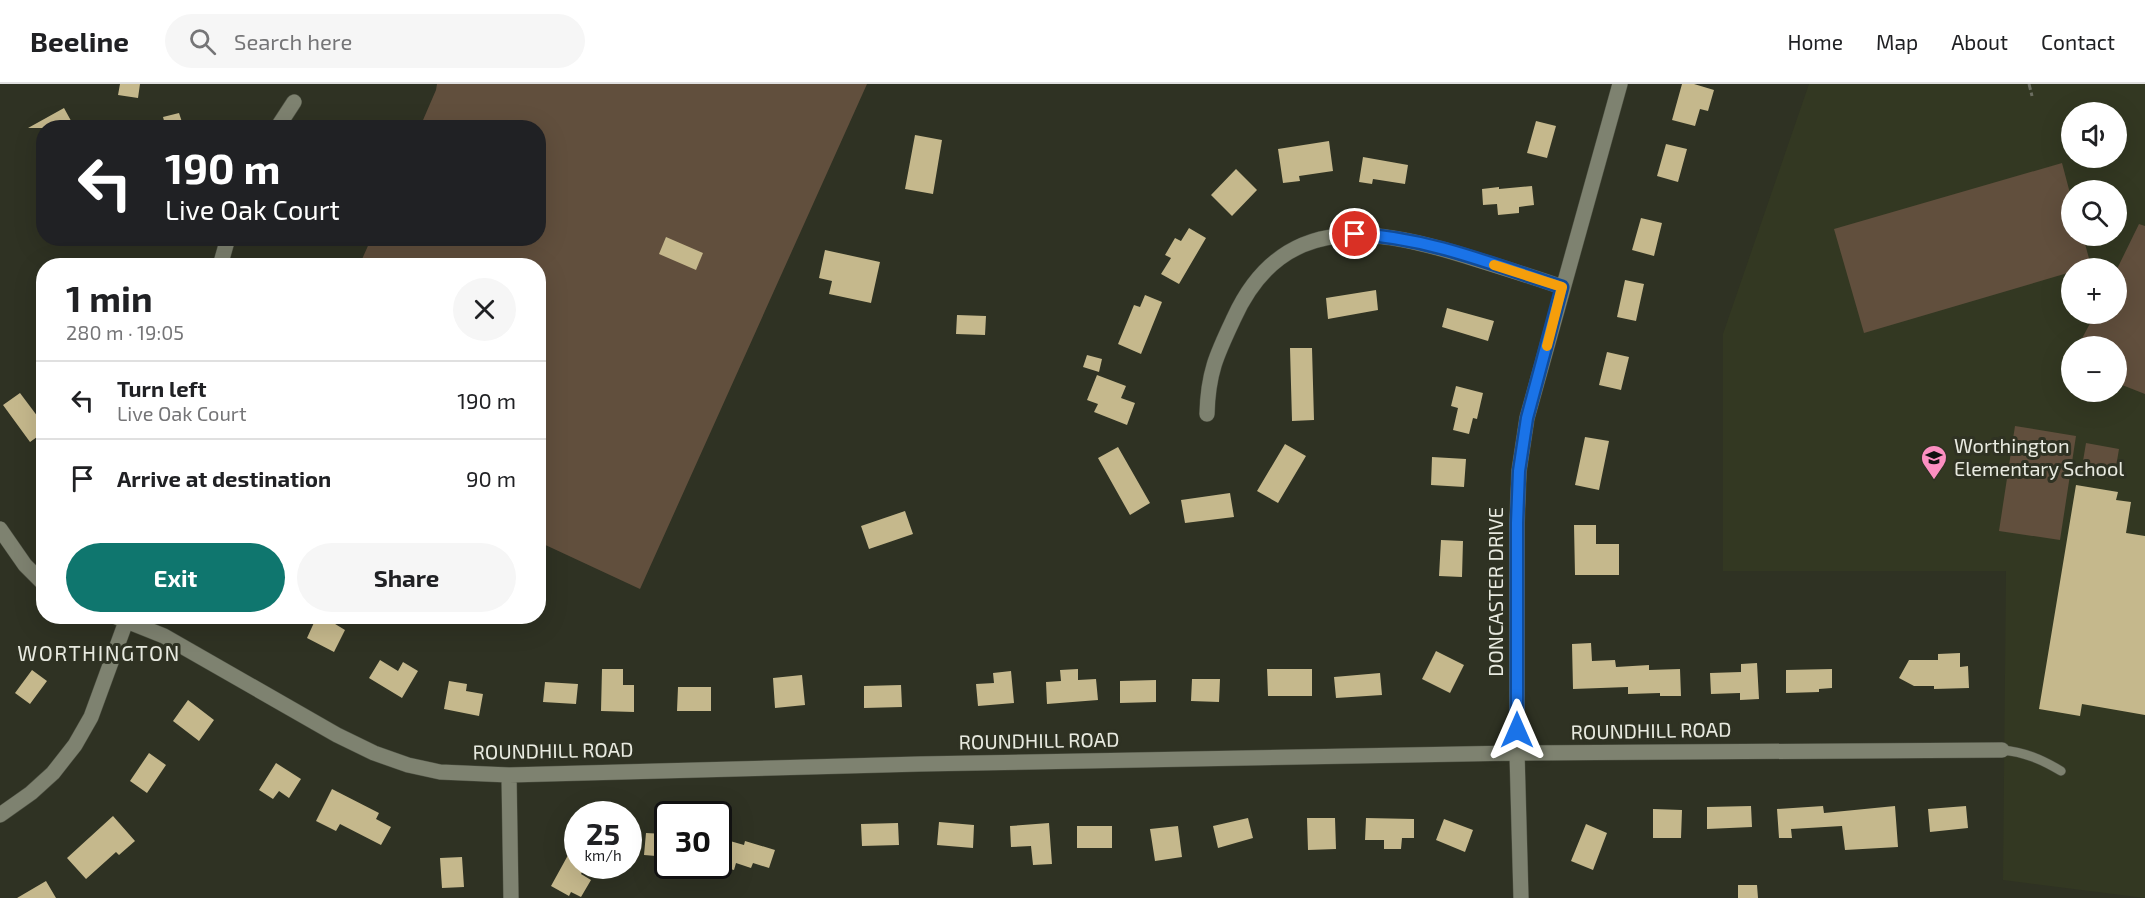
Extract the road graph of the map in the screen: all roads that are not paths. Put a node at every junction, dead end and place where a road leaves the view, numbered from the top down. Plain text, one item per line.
1 (1620, 84) edge
2 (294, 102) dead end
3 (282, 120) edge
4 (1562, 287) junction
5 (1207, 414) dead end
6 (0, 529) edge
7 (36, 576) edge
8 (121, 624) edge
9 (137, 624) edge
10 (2002, 750) joint
11 (1517, 753) junction
12 (2061, 771) dead end
13 (509, 775) junction
14 (0, 815) edge
15 (511, 898) edge
16 (1521, 898) edge

1 - 4 street, DONCASTER DRIVE
2 - 3 street
4 - 5 street
4 - 11 street, DONCASTER DRIVE
6 - 7 street
8 - 14 street
9 - 13 street, ROUNDHILL ROAD
10 - 11 street, ROUNDHILL ROAD
10 - 12 lane
11 - 13 street, ROUNDHILL ROAD
11 - 16 street, DONCASTER DRIVE
13 - 15 street

